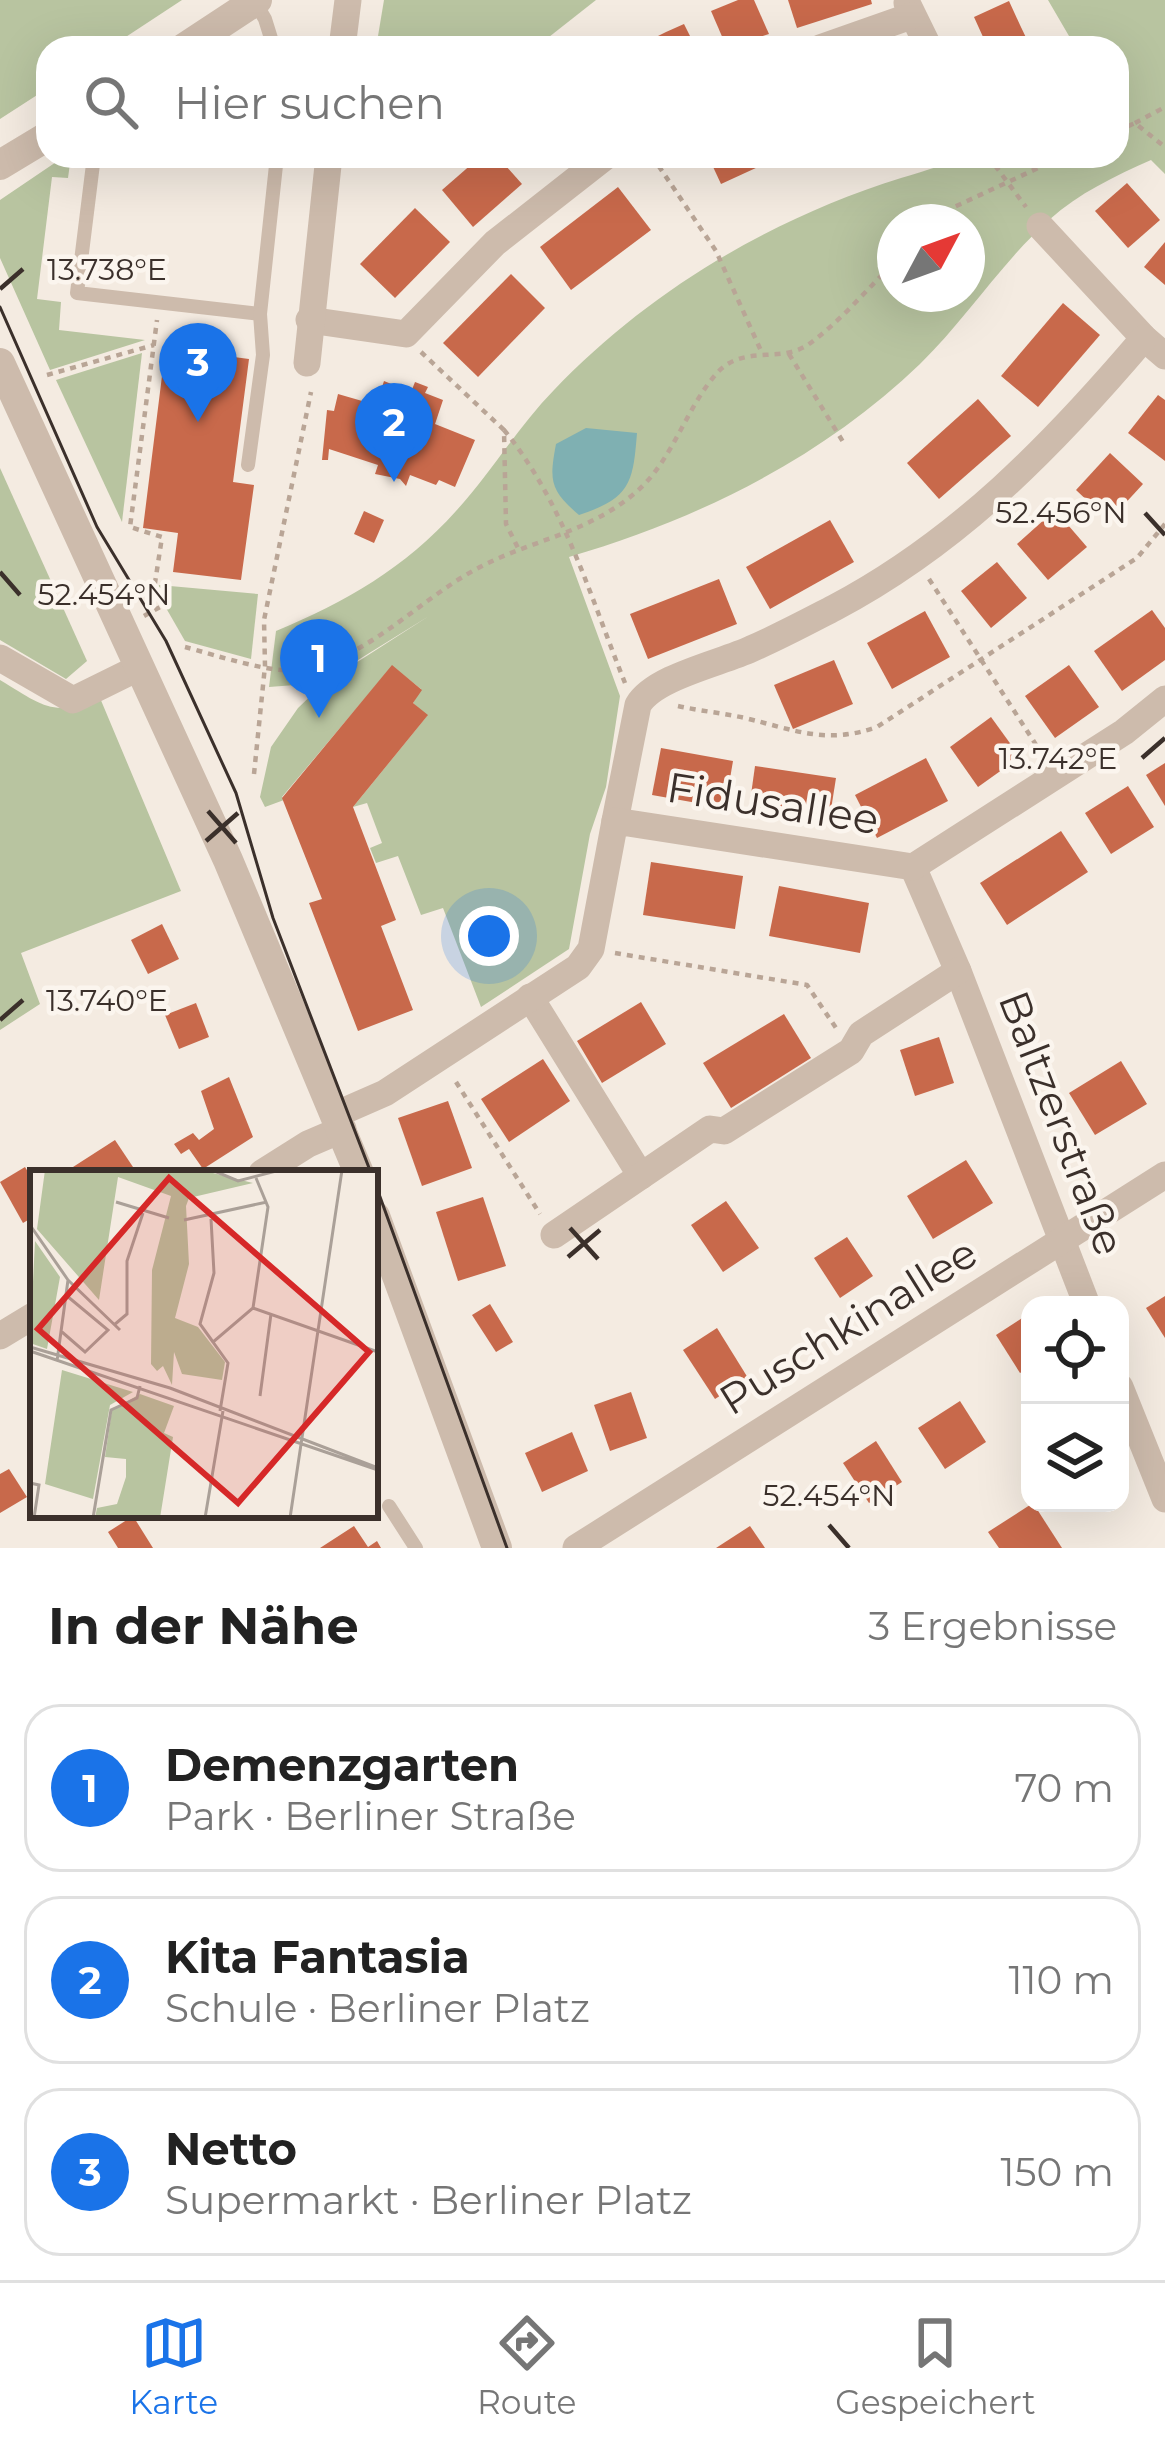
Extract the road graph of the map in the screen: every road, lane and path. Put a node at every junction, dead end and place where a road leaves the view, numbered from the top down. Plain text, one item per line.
1 (348, 0) edge
2 (256, 1) edge
3 (909, 8) edge
4 (202, 36) edge
5 (270, 36) edge
6 (344, 36) edge
7 (847, 36) edge
8 (923, 36) edge
9 (1165, 107) edge
10 (1135, 123) junction
11 (1129, 126) edge
12 (36, 143) edge
13 (1165, 147) edge
14 (0, 165) edge
15 (93, 168) edge
16 (276, 168) edge
17 (328, 168) edge
18 (591, 168) edge
19 (660, 168) edge
20 (996, 168) edge
21 (1038, 168) edge
22 (1006, 183) junction
23 (961, 204) edge
24 (1040, 226) joint
25 (877, 279) edge
26 (160, 302) junction
27 (260, 314) junction
28 (310, 320) junction
29 (406, 334) junction
30 (154, 345) junction
31 (1154, 347) edge
32 (762, 353) junction
33 (789, 354) junction
34 (0, 363) edge
35 (307, 363) joint
36 (47, 375) dead end
37 (504, 430) junction
38 (845, 445) dead end
39 (248, 465) dead end
40 (1165, 524) edge
41 (566, 536) junction
42 (520, 552) junction
43 (916, 559) junction
44 (153, 596) dead end
45 (184, 647) dead end
46 (0, 658) edge
47 (980, 661) junction
48 (265, 666) junction
49 (140, 668) junction
50 (643, 696) junction
51 (1165, 699) edge
52 (254, 774) dead end
53 (1057, 776) junction
54 (615, 821) junction
55 (913, 867) junction
56 (591, 950) junction
57 (958, 970) junction
58 (530, 997) junction
59 (851, 1051) junction
60 (440, 1057) junction
61 (340, 1121) junction
62 (267, 1170) edge
63 (358, 1170) edge
64 (1165, 1174) edge
65 (641, 1176) junction
66 (378, 1224) edge
67 (554, 1235) joint
68 (1061, 1240) junction
69 (1083, 1296) edge
70 (30, 1318) edge
71 (0, 1336) edge
72 (1127, 1404) edge
73 (1165, 1499) edge
74 (389, 1506) dead end
75 (416, 1548) edge
76 (497, 1548) edge
77 (576, 1548) edge

1 - 6 street
2 - 4 street
2 - 5 lane
3 - 7 street
3 - 8 street
9 - 10 path
10 - 11 path
10 - 13 path
12 - 14 street
15 - 26 lane
16 - 27 lane
17 - 28 street
18 - 29 street
19 - 32 path
20 - 22 path
21 - 22 path
22 - 23 path
22 - 24 path
24 - 31 street
25 - 33 path
26 - 27 lane
26 - 30 path
27 - 39 lane
28 - 29 street
28 - 35 street
29 - 37 path
30 - 36 path
30 - 44 path
31 - 43 street
32 - 33 path
32 - 41 path
33 - 38 path
34 - 49 street
35 - 48 path
37 - 41 path
37 - 42 path
40 - 47 path
41 - 42 path
41 - 50 path
42 - 48 path
43 - 47 path
43 - 50 street
45 - 48 path
46 - 49 street
47 - 50 path
47 - 53 path
48 - 52 path
49 - 61 street
50 - 54 street
51 - 53 street, Fidusallee
53 - 55 street, Fidusallee
54 - 55 street, Fidusallee
54 - 56 street, Fidusallee
55 - 57 street, Fidusallee
56 - 58 street
56 - 59 path
57 - 59 street
57 - 68 street, Baltzerstraße
58 - 60 street
58 - 65 street
59 - 65 street
60 - 61 street
60 - 67 path
61 - 62 street
61 - 63 street
64 - 68 street, Puschkinallee
65 - 67 street
66 - 76 street
68 - 69 street, Baltzerstraße
68 - 77 street, Puschkinallee
70 - 71 street
72 - 73 street
74 - 75 lane

